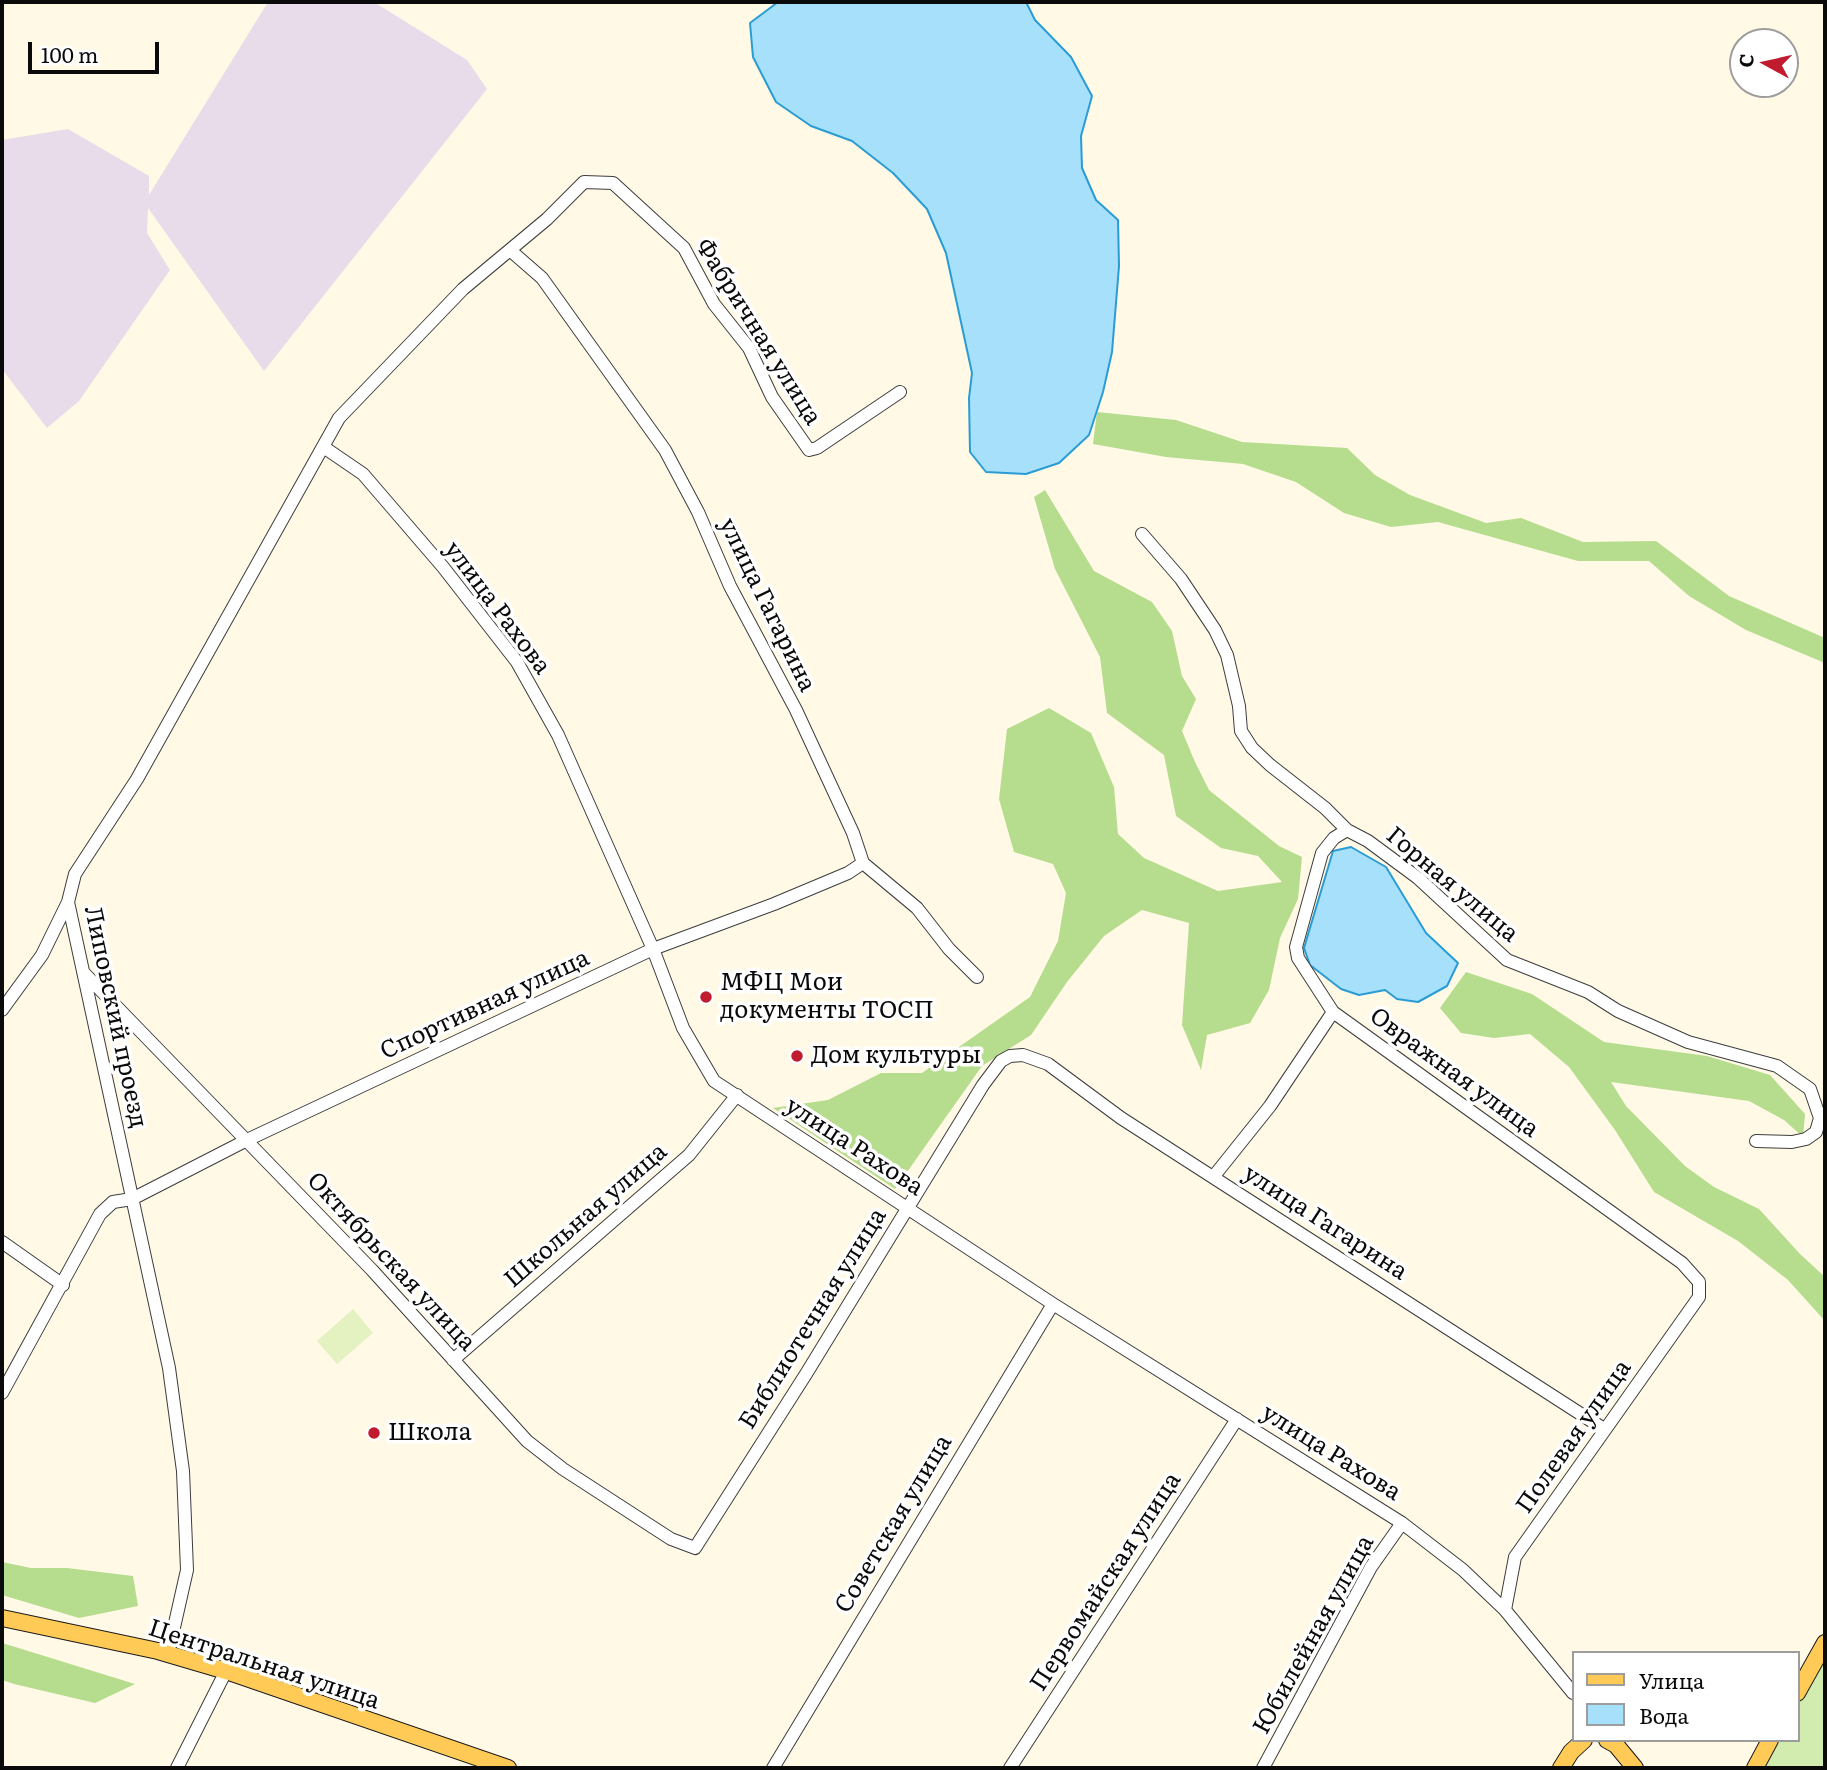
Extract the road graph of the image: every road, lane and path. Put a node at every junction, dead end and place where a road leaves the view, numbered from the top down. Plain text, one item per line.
1 (583, 182) joint
2 (511, 251) junction
3 (900, 392) dead end
4 (325, 448) junction
5 (1143, 534) dead end
6 (1347, 830) junction
7 (863, 863) junction
8 (68, 902) junction
9 (653, 949) junction
10 (83, 972) junction
11 (977, 977) dead end
12 (2, 1010) edge
13 (1333, 1012) junction
14 (1023, 1055) joint
15 (737, 1095) junction
16 (247, 1140) junction
17 (1755, 1141) dead end
18 (1214, 1176) junction
19 (132, 1199) junction
20 (907, 1206) junction
21 (2, 1242) edge
22 (62, 1285) junction
23 (1699, 1297) joint
24 (1053, 1304) junction
25 (453, 1360) junction
26 (2, 1393) edge
27 (1237, 1419) junction
28 (1604, 1429) junction
29 (1402, 1523) junction
30 (695, 1548) joint
31 (1505, 1610) junction
32 (2, 1618) edge
33 (1825, 1643) edge
34 (168, 1654) junction
35 (226, 1671) junction
36 (1799, 1689) edge
37 (1572, 1692) edge
38 (1612, 1742) edge
39 (1769, 1742) edge
40 (1573, 1746) edge
41 (177, 1768) edge
42 (508, 1768) edge
43 (774, 1768) edge
44 (1010, 1768) edge
45 (1264, 1768) edge
46 (1561, 1768) edge
47 (1635, 1768) edge
48 (1755, 1768) edge

1 - 2 street, Липовский проезд
1 - 3 street, Фабричная улица
2 - 4 street, Липовский проезд
2 - 7 street, улица Гагарина
4 - 8 street, Липовский проезд
4 - 9 street, улица Рахова
5 - 6 street, Горная улица
6 - 13 street
6 - 17 street, Горная улица
7 - 9 street, Спортивная улица
7 - 11 street
8 - 10 street, Липовский проезд
8 - 12 street
9 - 15 street, улица Рахова
9 - 16 street, Спортивная улица
10 - 16 street, Октябрьская улица
10 - 19 street, Липовский проезд
13 - 18 street, Овражная улица
13 - 23 street, Овражная улица
14 - 18 street, улица Гагарина
14 - 20 street, Библиотечная улица
15 - 20 street, улица Рахова
15 - 25 street, Школьная улица
16 - 19 street, Спортивная улица
16 - 25 street, Октябрьская улица
18 - 28 street, улица Гагарина
19 - 22 street, Спортивная улица
19 - 34 street, Липовский проезд
20 - 24 street, улица Рахова
20 - 30 street, Библиотечная улица
21 - 22 street
22 - 26 street, Спортивная улица
23 - 28 street, Полевая улица
24 - 27 street, улица Рахова
24 - 43 street, Советская улица
25 - 30 street, Октябрьская улица
27 - 29 street, улица Рахова
27 - 44 street, Первомайская улица
28 - 31 street, Полевая улица
29 - 31 street, улица Рахова
29 - 45 street, Юбилейная улица
31 - 37 street, улица Рахова
32 - 34 main road, Центральная улица
33 - 36 main road
34 - 35 main road, Центральная улица
35 - 41 street
35 - 42 main road, Центральная улица
38 - 47 main road
39 - 48 main road
40 - 46 main road

